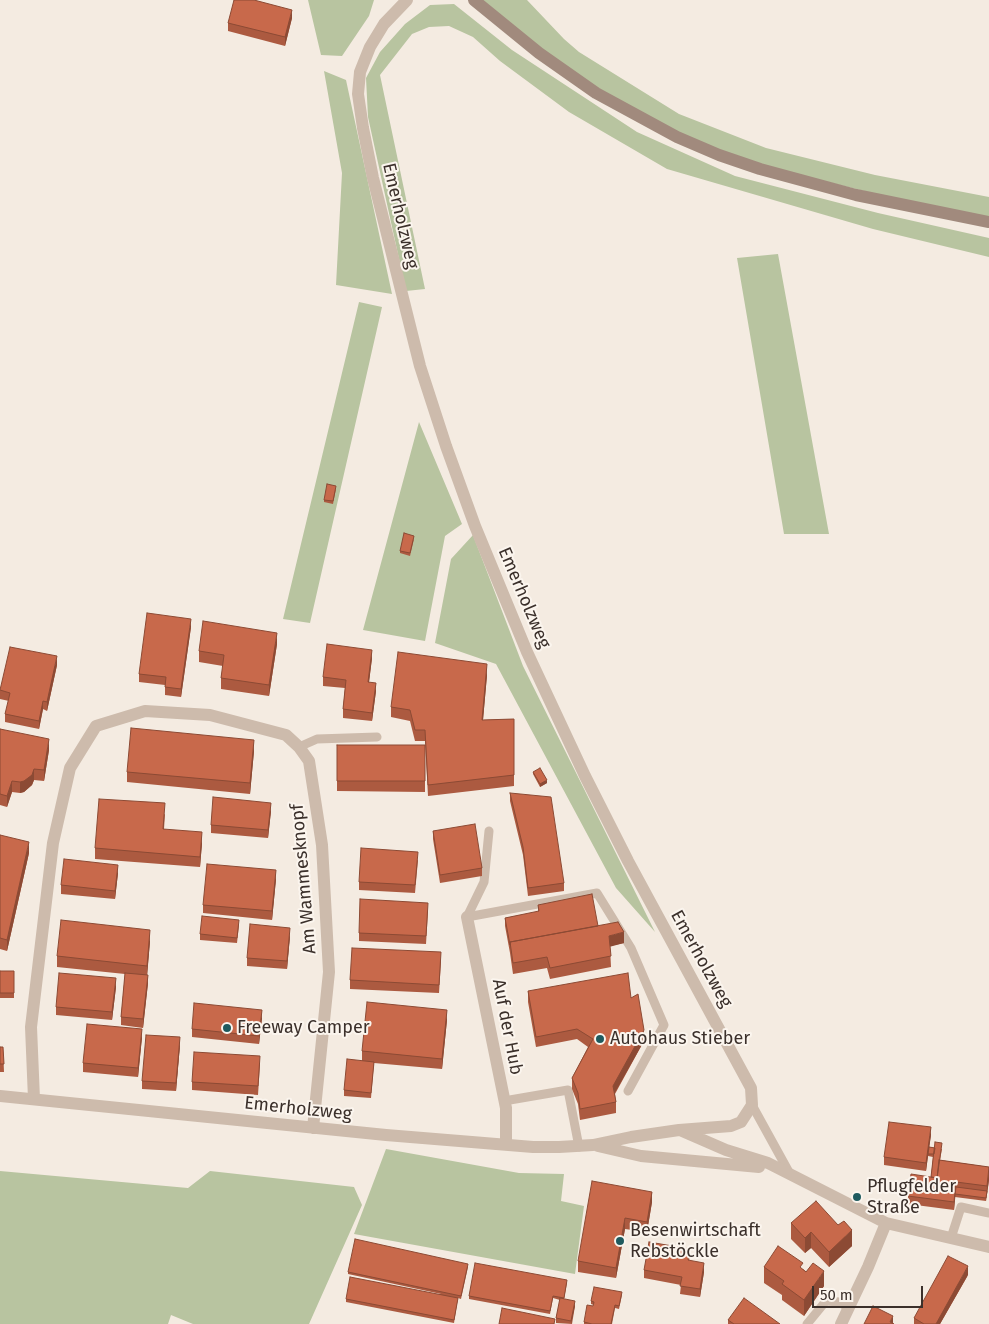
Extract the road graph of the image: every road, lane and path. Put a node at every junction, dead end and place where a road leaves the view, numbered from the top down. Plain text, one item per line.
1 (474, 0) edge
2 (403, 2) edge
3 (989, 222) edge
4 (377, 737) dead end
5 (299, 747) junction
6 (489, 831) dead end
7 (467, 917) junction
8 (628, 1091) dead end
9 (0, 1096) edge
10 (34, 1099) junction
11 (504, 1101) junction
12 (752, 1104) junction
13 (313, 1128) junction
14 (679, 1130) junction
15 (506, 1144) junction
16 (593, 1145) junction
17 (579, 1147) junction
18 (791, 1174) junction
19 (989, 1214) edge
20 (886, 1223) junction
21 (951, 1238) junction
22 (989, 1248) edge
23 (849, 1308) junction
24 (807, 1324) edge
25 (841, 1324) edge

1 - 3 main road
2 - 12 street, Emerholzweg
4 - 5 lane
5 - 10 street, Am Wammesknopf
5 - 13 street, Am Wammesknopf
6 - 7 lane
7 - 8 lane
7 - 11 street, Auf der Hub
9 - 10 street, Emerholzweg
10 - 13 street, Emerholzweg
11 - 15 street, Auf der Hub
11 - 17 lane
12 - 14 street, Emerholzweg
12 - 18 lane
13 - 15 street, Emerholzweg
14 - 16 street, Emerholzweg
14 - 18 street, Emerholzweg
15 - 17 street, Emerholzweg
16 - 17 street, Emerholzweg
16 - 18 street, Emerholzweg
18 - 20 street, Emerholzweg
19 - 21 lane
20 - 21 street
20 - 23 street
21 - 22 street
23 - 24 lane
23 - 25 street

